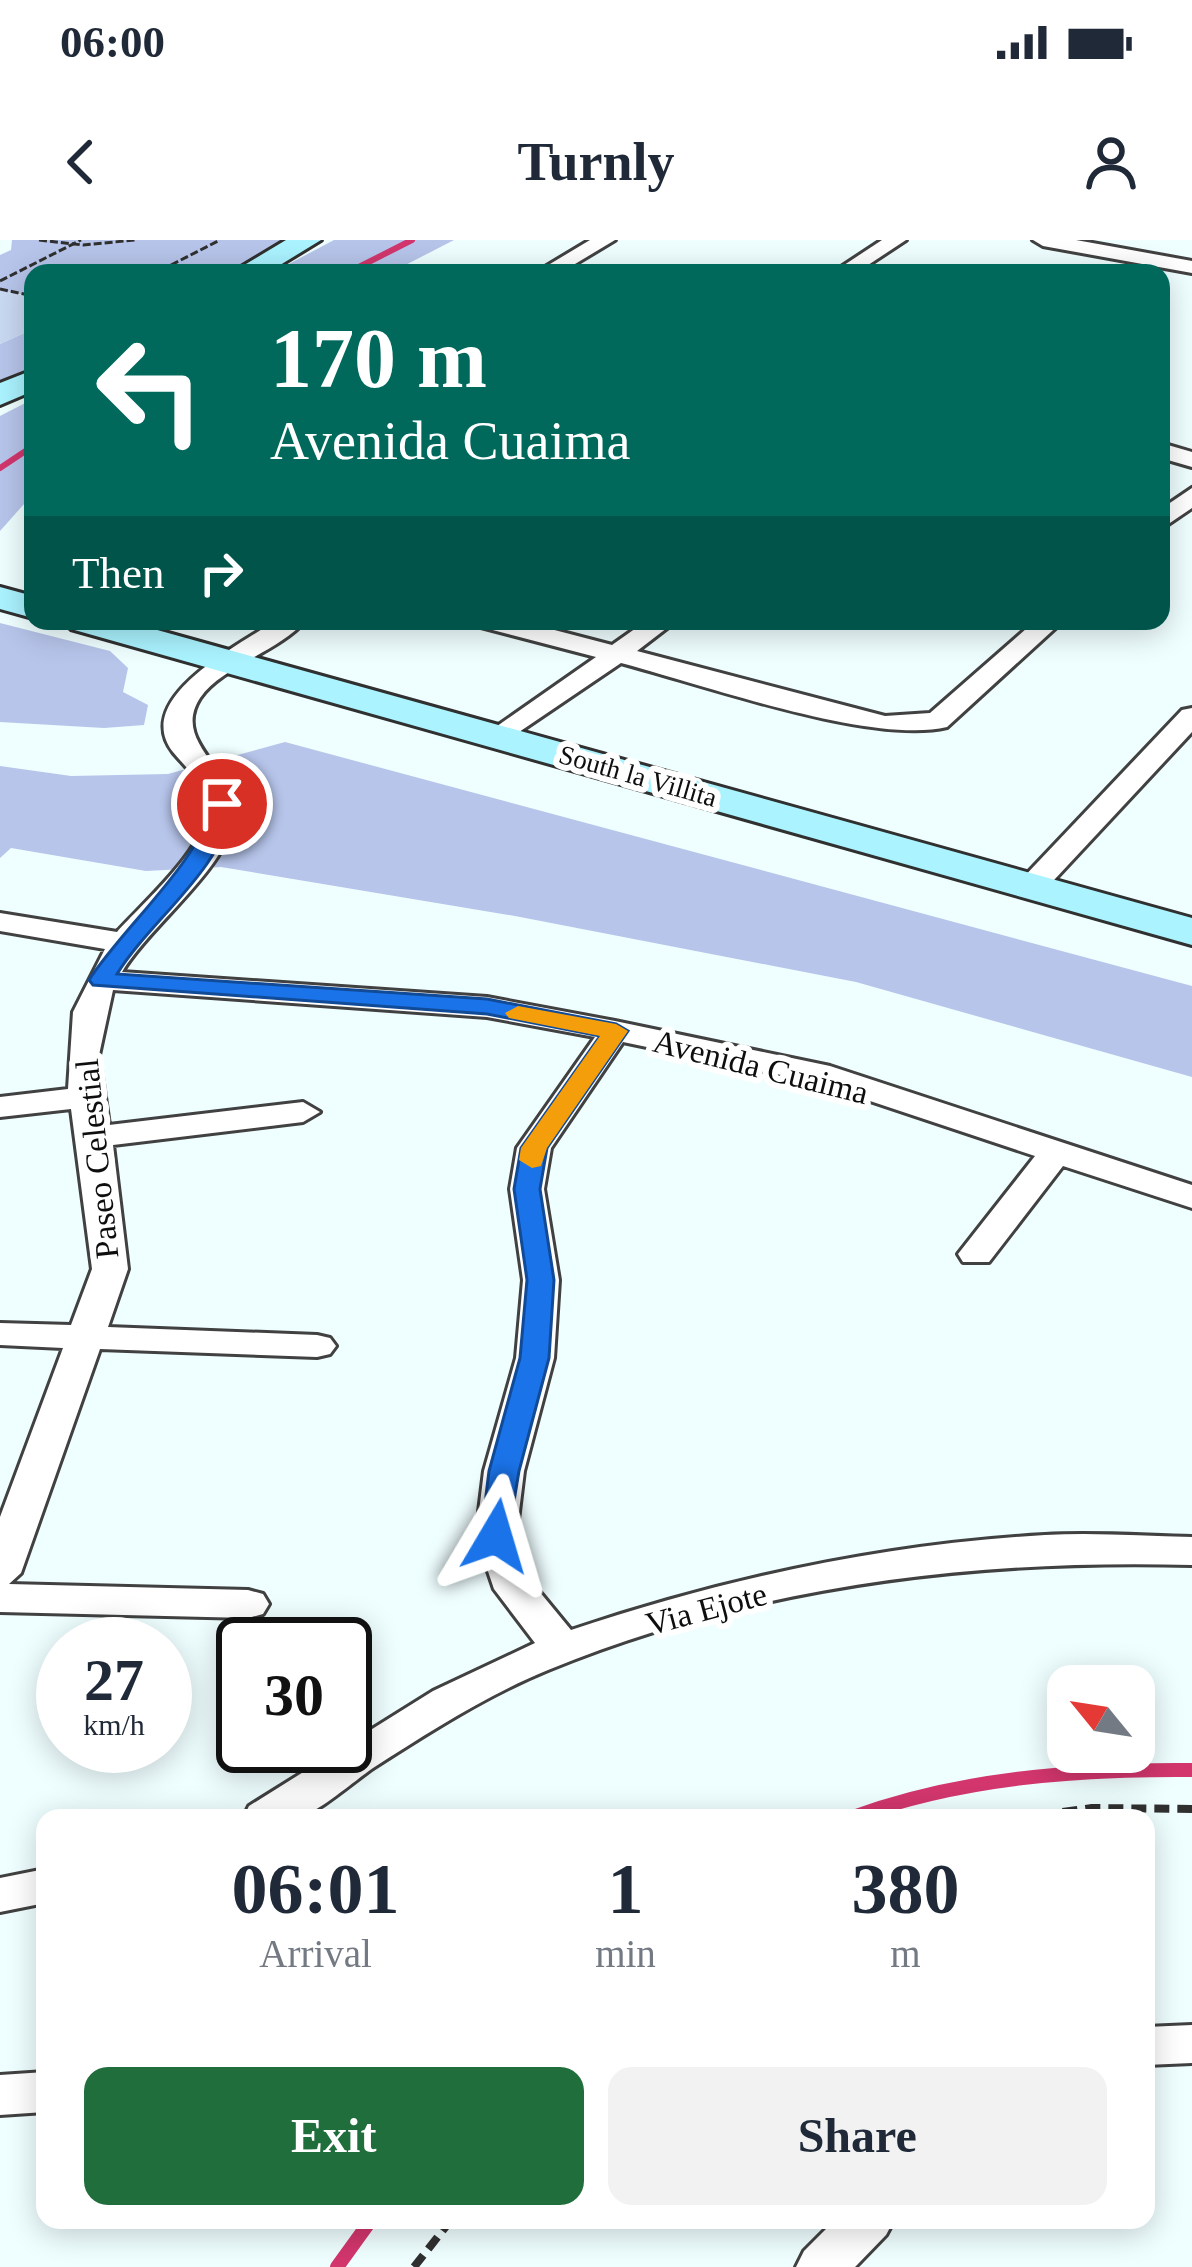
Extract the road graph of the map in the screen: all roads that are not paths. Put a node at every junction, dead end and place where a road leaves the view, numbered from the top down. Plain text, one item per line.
1 (307, 240) edge
2 (605, 240) edge
3 (896, 240) edge
4 (1043, 240) edge
5 (262, 264) edge
6 (561, 264) edge
7 (857, 264) edge
8 (1138, 264) edge
9 (118, 630) edge
10 (278, 630) edge
11 (525, 630) edge
12 (650, 630) edge
13 (1040, 630) edge
14 (617, 654) junction
15 (230, 660) junction
16 (1192, 716) edge
17 (500, 737) junction
18 (1030, 888) junction
19 (0, 922) edge
20 (1192, 932) edge
21 (124, 943) junction
22 (101, 980) junction
23 (616, 1031) junction
24 (85, 1097) junction
25 (0, 1107) edge
26 (303, 1112) dead end
27 (95, 1137) junction
28 (1055, 1153) junction
29 (1192, 1197) edge
30 (976, 1254) dead end
31 (0, 1334) edge
32 (88, 1338) junction
33 (317, 1346) dead end
34 (1192, 1551) edge
35 (0, 1573) edge
36 (0, 1598) edge
37 (248, 1604) dead end
38 (562, 1648) junction
39 (279, 1809) edge
40 (36, 1888) edge
41 (0, 1895) edge
42 (1192, 2044) edge
43 (1155, 2046) edge
44 (36, 2093) edge
45 (0, 2095) edge
46 (859, 2229) edge
47 (822, 2267) edge

1 - 5 street
2 - 6 street
3 - 7 street
4 - 8 street
9 - 15 street, South la Villita
10 - 15 street
11 - 14 street
12 - 14 street
13 - 14 street
14 - 17 street
15 - 17 street, South la Villita
15 - 21 street, Paseo Celestial
16 - 18 street
17 - 18 street, South la Villita
18 - 20 street, South la Villita
19 - 21 street
21 - 22 street, Paseo Celestial
22 - 23 street, Avenida Cuaima
22 - 24 street, Paseo Celestial
23 - 28 street, Avenida Cuaima
23 - 38 street
24 - 25 street
24 - 27 street, Paseo Celestial
26 - 27 street
27 - 32 street, Paseo Celestial
28 - 29 street, Avenida Cuaima
28 - 30 street
31 - 32 street
32 - 33 street
32 - 35 street, Paseo Celestial
34 - 38 street, Via Ejote
36 - 37 street
38 - 39 street, Via Ejote
40 - 41 street
42 - 43 street
44 - 45 street
46 - 47 street

